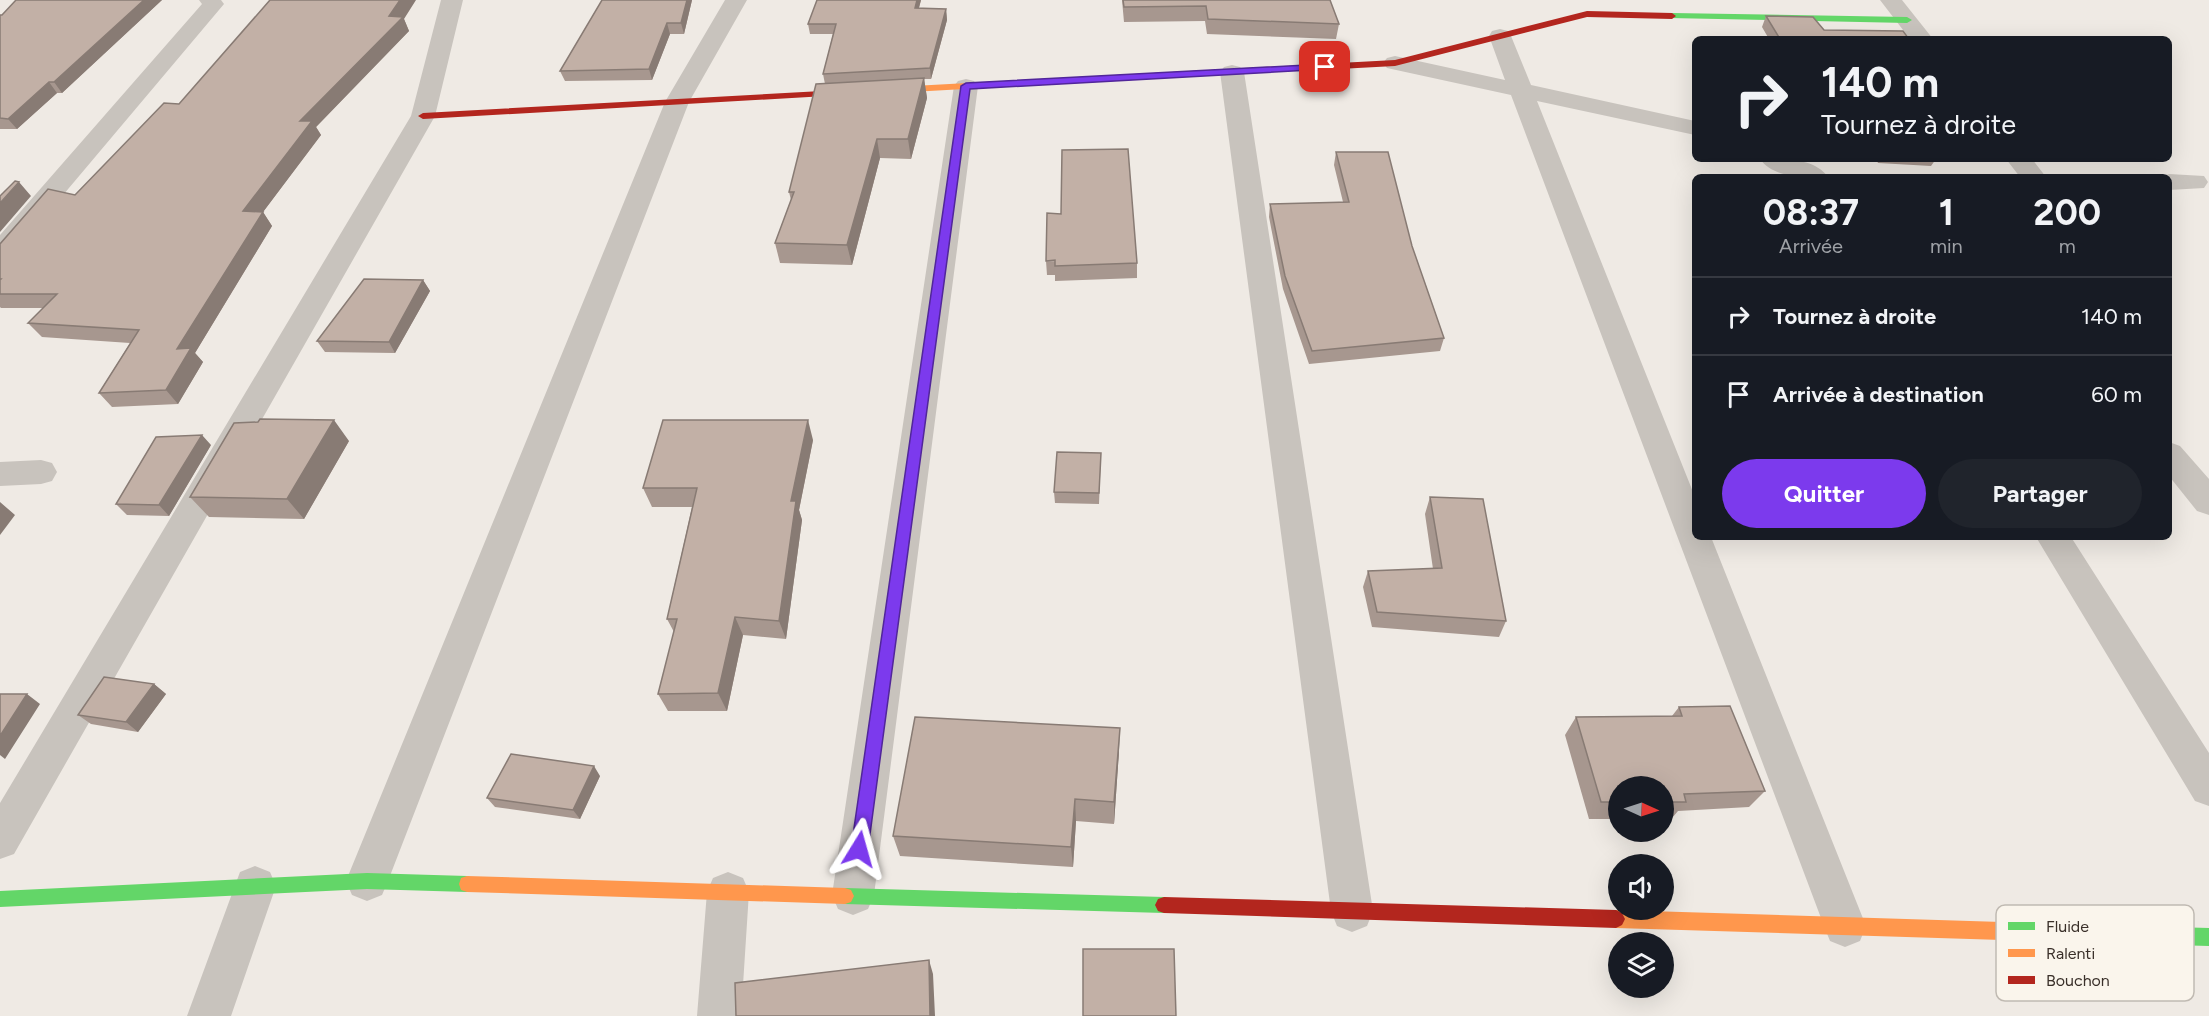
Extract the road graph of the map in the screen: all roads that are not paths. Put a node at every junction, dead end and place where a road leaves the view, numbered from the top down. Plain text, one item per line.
1 (210, 0) edge
2 (452, 0) edge
3 (736, 0) edge
4 (1891, 0) edge
5 (1907, 20) junction
6 (1500, 36) junction
7 (1920, 36) edge
8 (1395, 63) junction
9 (1232, 72) junction
10 (966, 86) junction
11 (1521, 90) junction
12 (677, 102) junction
13 (423, 116) junction
14 (1692, 127) edge
15 (1780, 162) edge
16 (2021, 162) edge
17 (1808, 174) edge
18 (2031, 174) edge
19 (2172, 182) edge
20 (2194, 182) dead end
21 (0, 252) edge
22 (2172, 458) edge
23 (41, 472) dead end
24 (0, 474) edge
25 (2209, 502) edge
26 (1692, 531) edge
27 (1695, 540) edge
28 (2055, 540) edge
29 (2209, 788) edge
30 (0, 840) edge
31 (367, 880) junction
32 (255, 886) junction
33 (728, 892) junction
34 (853, 895) junction
35 (0, 899) edge
36 (1352, 911) junction
37 (1845, 926) junction
38 (1996, 931) edge
39 (2194, 937) edge
40 (2209, 937) edge
41 (209, 1016) edge
42 (718, 1016) edge

1 - 21 street
2 - 13 street
3 - 12 street
4 - 5 street
5 - 6 street
5 - 7 street
6 - 8 street
6 - 11 street
8 - 9 street
8 - 11 street
9 - 10 street
9 - 36 street
10 - 12 street
10 - 34 street
11 - 14 street
11 - 26 street
12 - 13 street
12 - 31 street
13 - 30 street
15 - 17 street
16 - 18 street
19 - 20 street
22 - 25 street
23 - 24 street
27 - 37 street
28 - 29 street
31 - 32 street
31 - 33 street
32 - 35 street
32 - 41 street
33 - 34 street
33 - 42 street
34 - 36 street
36 - 37 street
37 - 38 street
39 - 40 street

